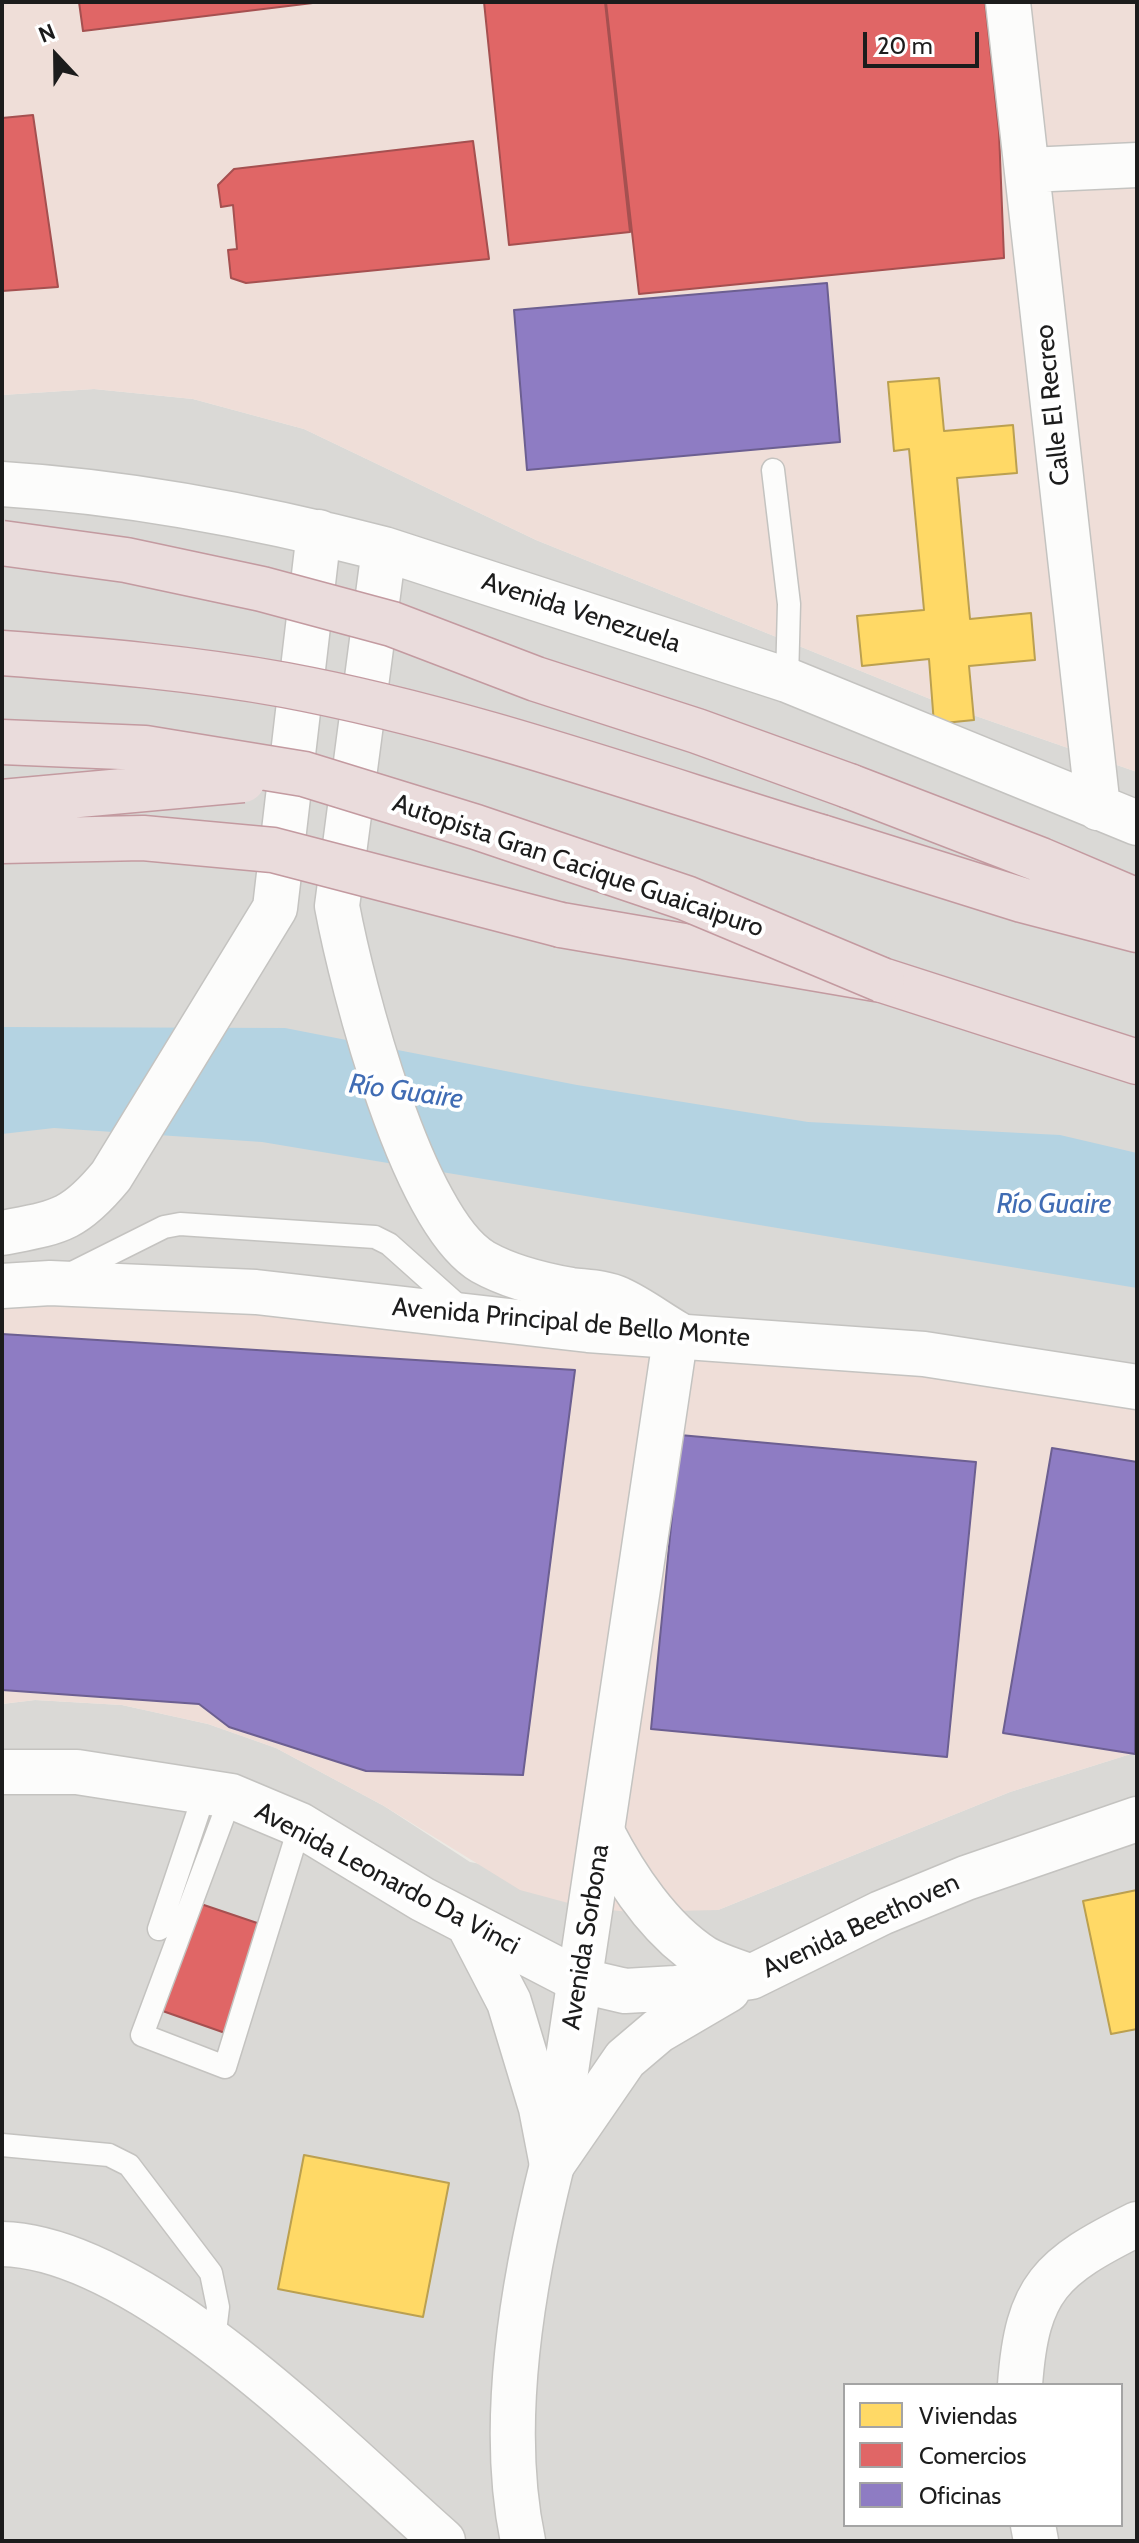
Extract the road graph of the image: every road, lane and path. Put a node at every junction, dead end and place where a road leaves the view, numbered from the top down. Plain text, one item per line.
1 (1008, 2) edge
2 (1137, 165) edge
3 (1015, 171) junction
4 (773, 470) dead end
5 (2, 484) edge
6 (319, 532) junction
7 (2, 543) edge
8 (384, 549) junction
9 (2, 653) edge
10 (787, 680) junction
11 (2, 742) edge
12 (304, 774) junction
13 (2, 802) edge
14 (1117, 815) edge
15 (2, 841) edge
16 (1137, 901) edge
17 (1137, 930) edge
18 (882, 980) junction
19 (1137, 1062) edge
20 (2, 1233) edge
21 (50, 1283) junction
22 (2, 1286) edge
23 (471, 1317) junction
24 (676, 1333) junction
25 (1137, 1387) edge
26 (2, 1772) edge
27 (218, 1794) junction
28 (1137, 1819) edge
29 (300, 1825) junction
30 (602, 1832) junction
31 (469, 1925) junction
32 (159, 1929) dead end
33 (751, 1977) junction
34 (578, 1980) junction
35 (2, 2145) edge
36 (552, 2165) junction
37 (1137, 2224) edge
38 (2, 2244) edge
39 (214, 2340) junction
40 (1020, 2383) edge
41 (443, 2541) edge
42 (523, 2541) edge

1 - 3 street, Calle El Recreo
2 - 3 street
3 - 14 street, Calle El Recreo
4 - 10 lane
5 - 6 street, Avenida Venezuela
6 - 8 street, Avenida Venezuela
6 - 20 street
7 - 16 highway, bridge
8 - 10 street, Avenida Venezuela
8 - 24 street
9 - 17 highway, bridge
10 - 14 street, Avenida Venezuela
11 - 12 highway, Autopista Gran Cacique Guaicaipuro, bridge
12 - 13 highway, bridge
12 - 18 highway, Autopista Gran Cacique Guaicaipuro, bridge
15 - 18 highway, bridge
18 - 19 highway, Autopista Gran Cacique Guaicaipuro
21 - 22 street, Avenida Principal de Bello Monte
21 - 23 street, Avenida Principal de Bello Monte
21 - 23 lane
23 - 24 street, Avenida Principal de Bello Monte
24 - 25 street, Avenida Principal de Bello Monte
24 - 30 street, Avenida Sorbona
26 - 27 street, Avenida Leonardo Da Vinci
27 - 29 street, Avenida Leonardo Da Vinci
27 - 29 lane
27 - 32 lane
28 - 33 street, Avenida Beethoven
29 - 31 street, Avenida Leonardo Da Vinci
30 - 33 street
30 - 34 street, Avenida Sorbona
31 - 34 street, Avenida Leonardo Da Vinci
31 - 36 street
33 - 34 street, Avenida Beethoven
33 - 36 street
34 - 36 street, Avenida Sorbona
35 - 39 lane
36 - 42 street, Avenida Sorbona
37 - 40 street
38 - 39 street
39 - 41 street

